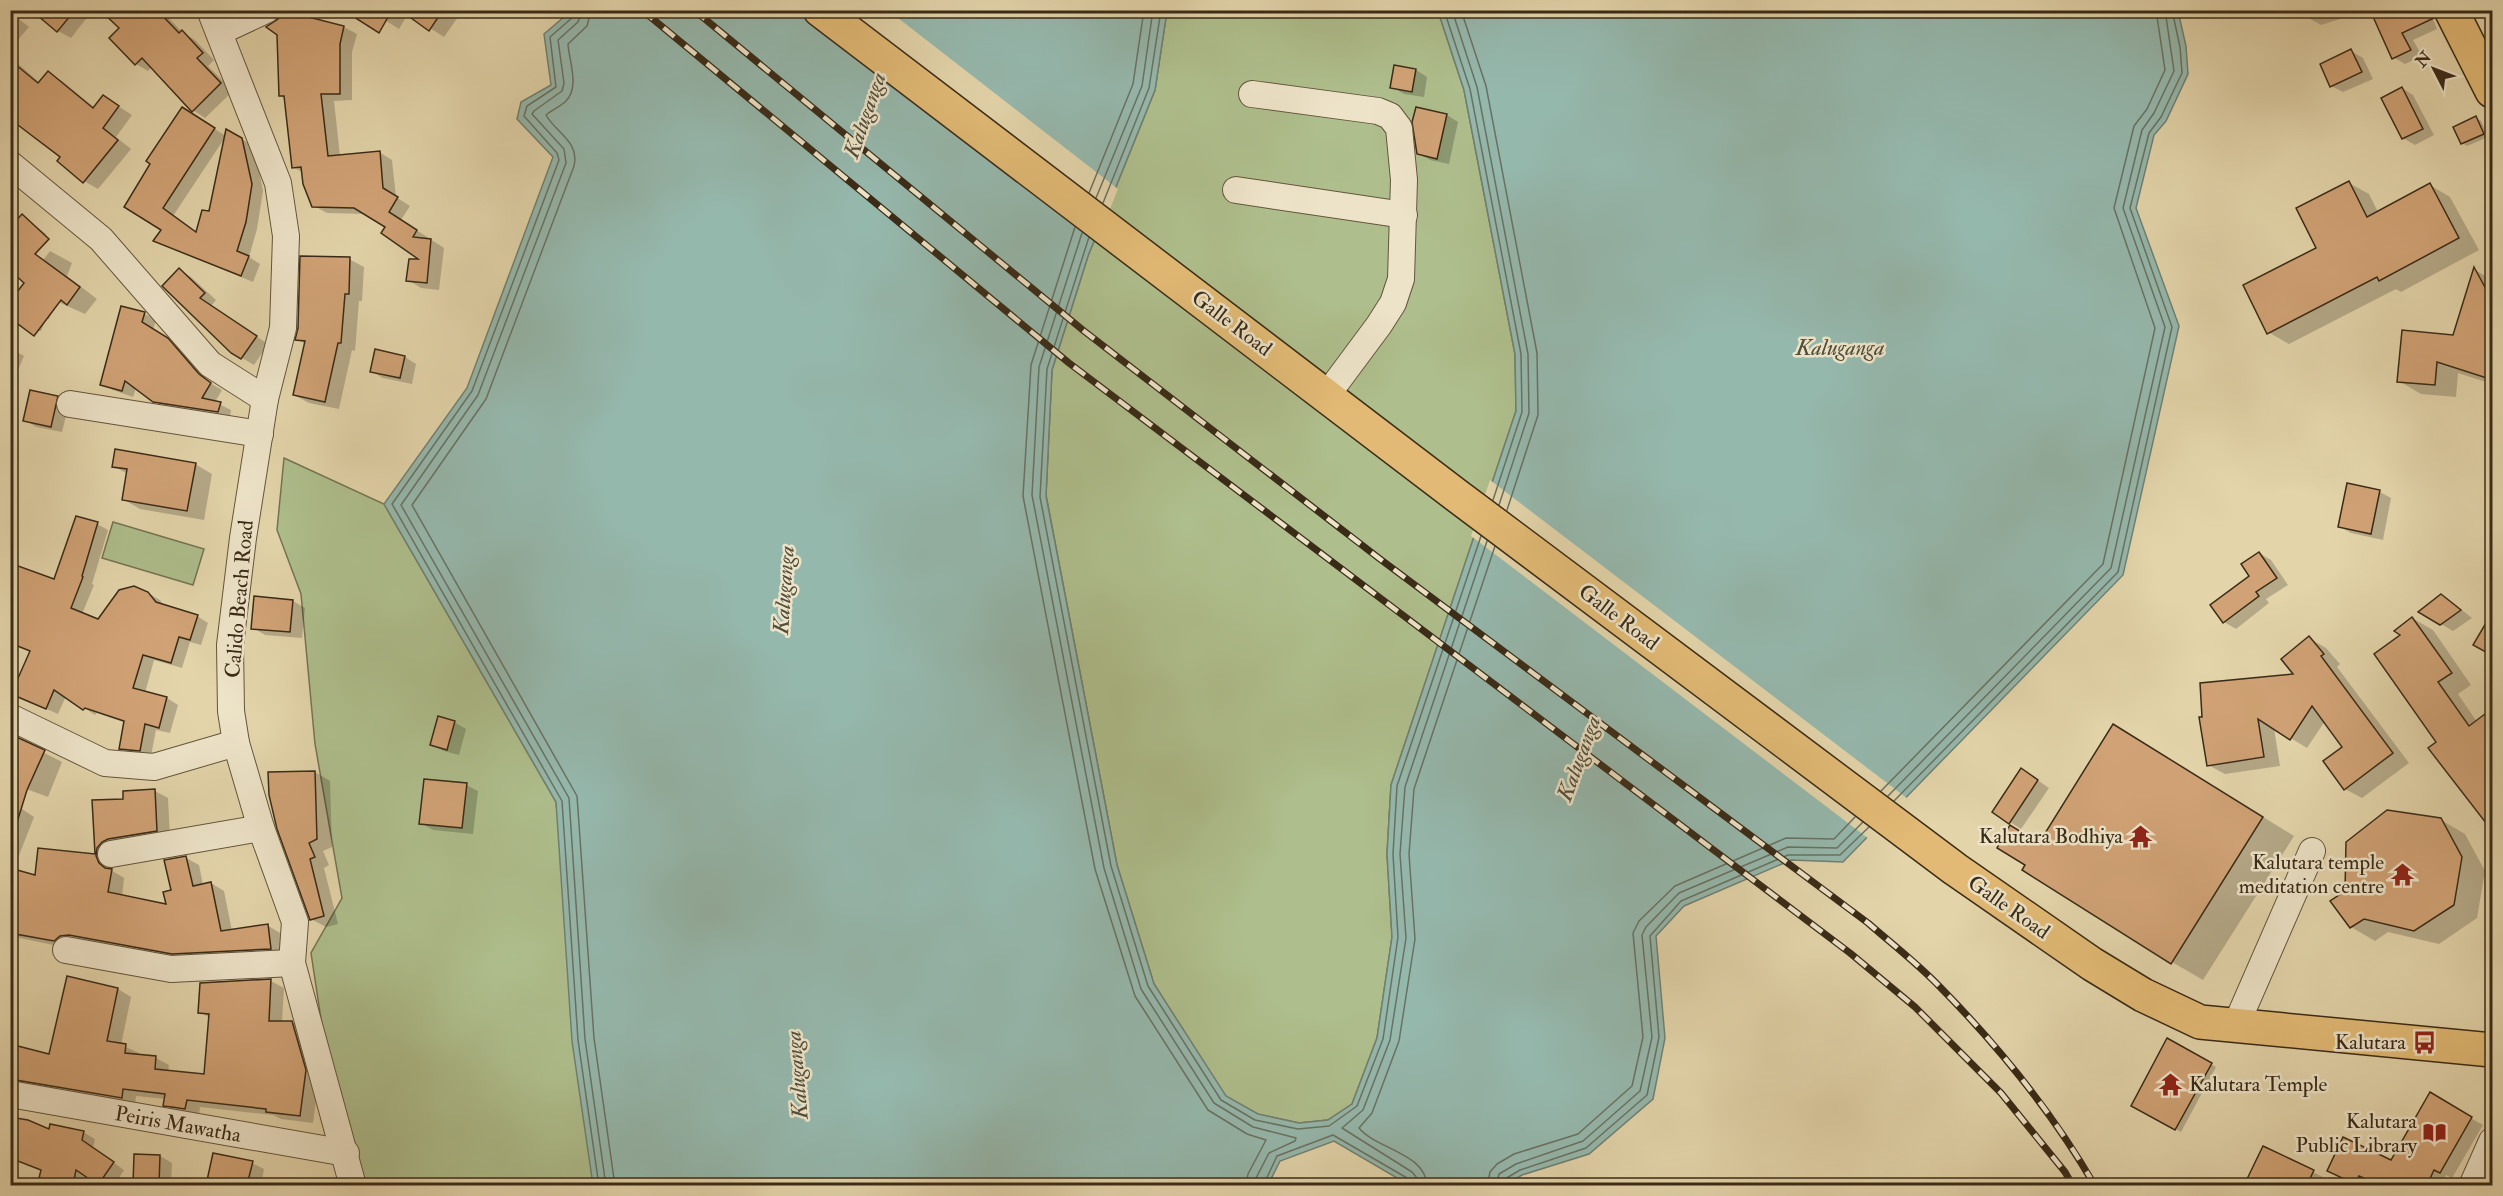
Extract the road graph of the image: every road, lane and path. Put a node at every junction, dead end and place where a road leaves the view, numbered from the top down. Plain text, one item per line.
1 (266, 10) edge
2 (820, 10) edge
3 (2451, 10) edge
4 (214, 21) edge
5 (2493, 91) edge
6 (1252, 94) dead end
7 (10, 164) edge
8 (1236, 190) dead end
9 (1404, 215) junction
10 (1327, 395) junction
11 (265, 399) junction
12 (70, 404) dead end
13 (260, 434) junction
14 (10, 717) edge
15 (236, 743) junction
16 (261, 828) junction
17 (2312, 851) dead end
18 (111, 854) dead end
19 (66, 950) dead end
20 (292, 963) junction
21 (2236, 1025) junction
22 (2493, 1050) edge
23 (10, 1094) edge
24 (2493, 1141) edge
25 (346, 1153) junction
26 (353, 1185) edge
27 (2472, 1185) edge

1 - 4 street
2 - 10 main road, Galle Road
3 - 5 main road
4 - 11 street, Calido Beach Road
6 - 9 street
7 - 11 street
8 - 9 street
9 - 10 street
10 - 21 main road, Galle Road
11 - 13 street, Calido Beach Road
12 - 13 street
13 - 15 street, Calido Beach Road
14 - 15 street
15 - 16 street, Calido Beach Road
16 - 18 street
16 - 20 street, Calido Beach Road
17 - 21 street
19 - 20 street
20 - 25 street, Calido Beach Road
21 - 22 main road, Galle Road
23 - 25 street, Peiris Mawatha
24 - 27 street
25 - 26 street, Calido Beach Road

